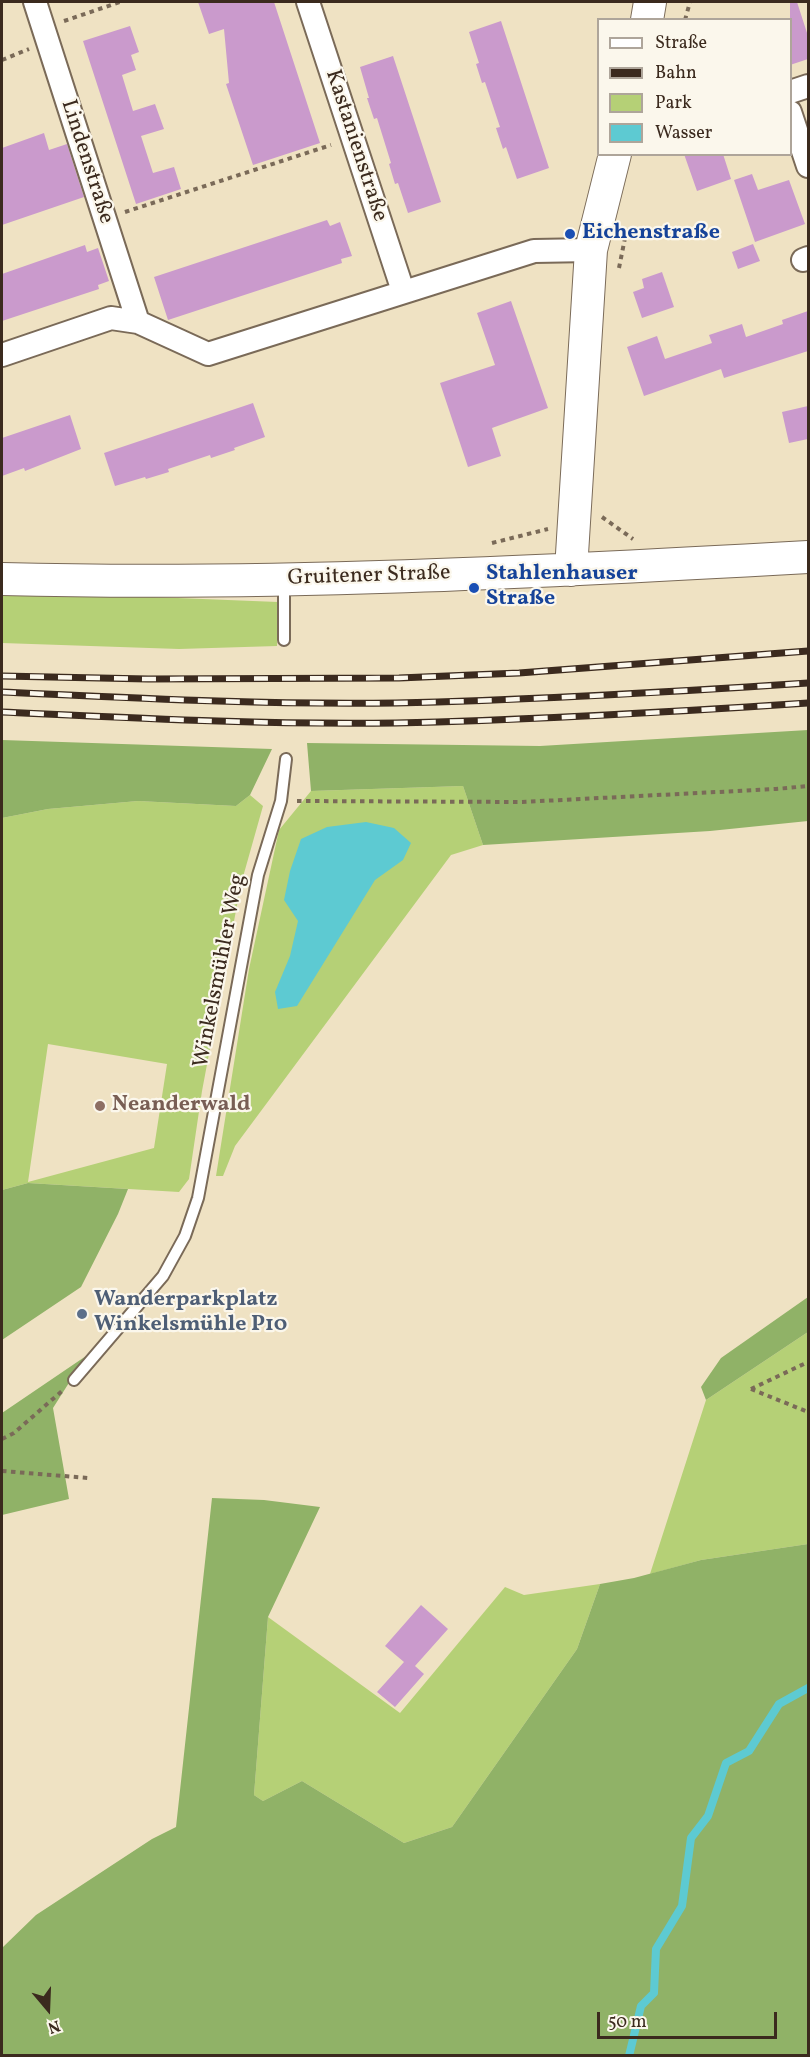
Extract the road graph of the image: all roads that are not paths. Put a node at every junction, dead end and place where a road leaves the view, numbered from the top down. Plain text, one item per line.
1 (35, 2) edge
2 (308, 2) edge
3 (650, 2) edge
4 (647, 18) edge
5 (808, 86) edge
6 (792, 92) edge
7 (792, 118) edge
8 (614, 156) edge
9 (808, 166) edge
10 (591, 250) junction
11 (403, 291) junction
12 (138, 322) junction
13 (2, 355) edge
14 (808, 557) edge
15 (571, 570) junction
16 (2, 579) edge
17 (284, 580) junction
18 (284, 640) dead end
19 (286, 759) dead end
20 (74, 1380) road end

1 - 12 street, Lindenstraße
2 - 11 street, Kastanienstraße
3 - 4 main road
5 - 6 street
7 - 9 street
8 - 10 main road
10 - 11 street
10 - 15 main road
11 - 12 street
12 - 13 street
14 - 15 main road, Gruitener Straße
15 - 17 main road, Gruitener Straße
16 - 17 main road, Gruitener Straße
17 - 18 lane
19 - 20 lane, Winkelsmühler Weg

